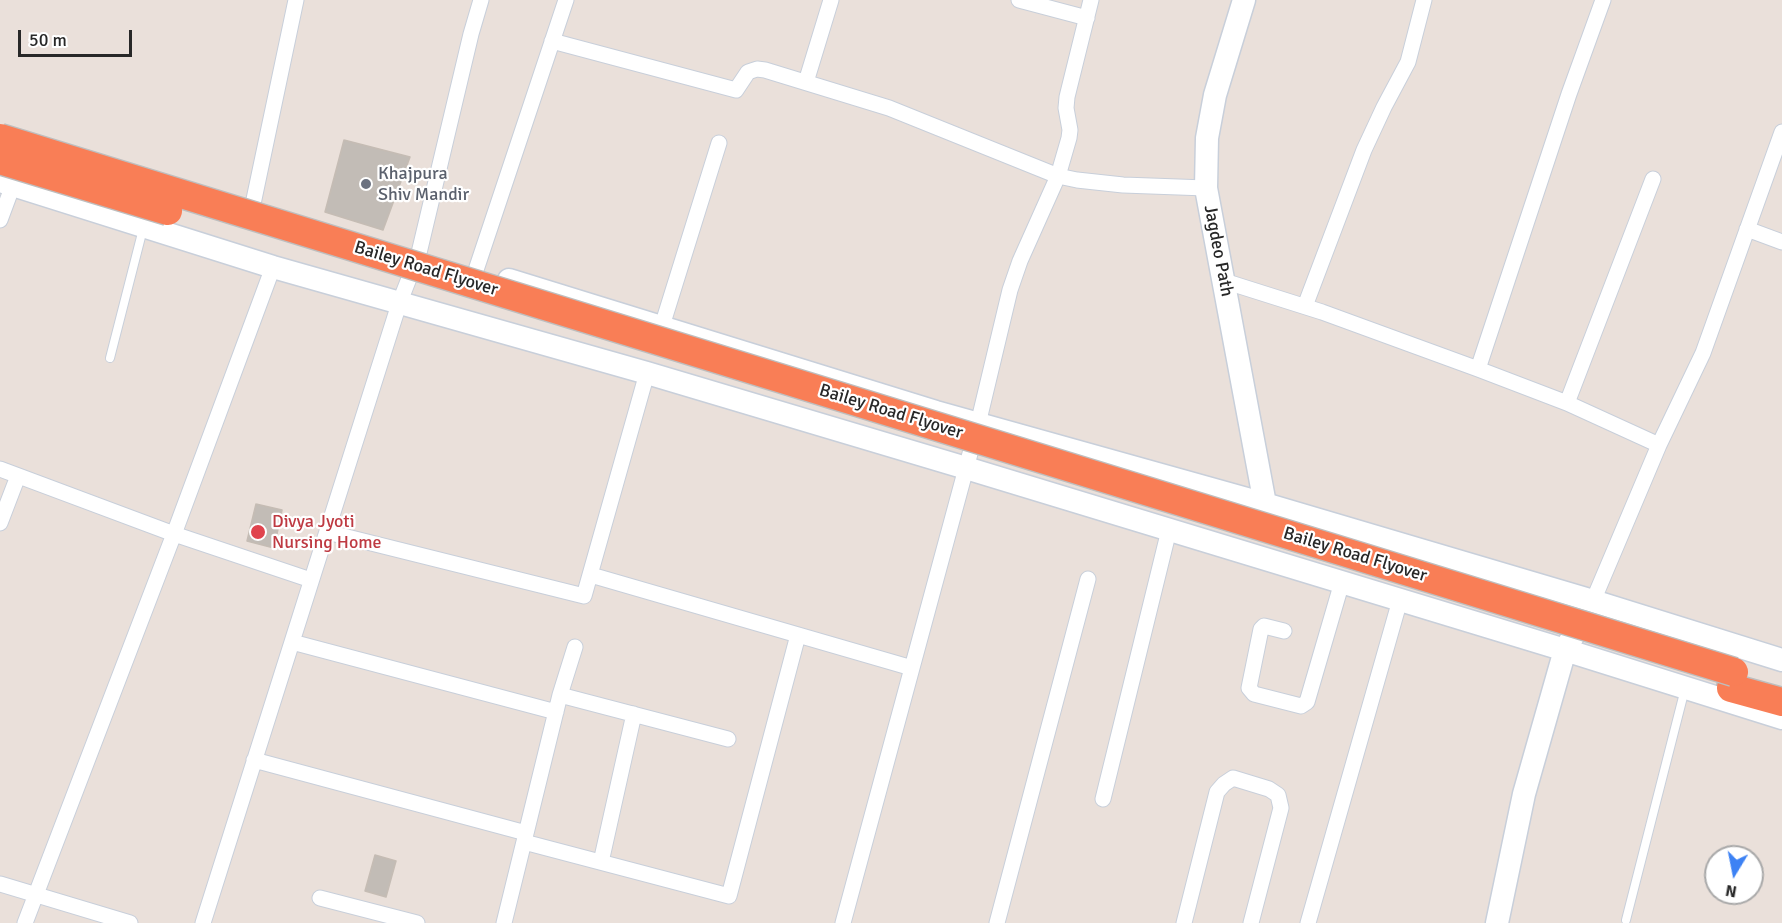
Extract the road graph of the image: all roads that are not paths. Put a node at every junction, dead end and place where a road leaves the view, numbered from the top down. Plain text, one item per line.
1 (296, 0) edge
2 (481, 0) edge
3 (566, 0) edge
4 (831, 0) edge
5 (1020, 0) edge
6 (1091, 0) edge
7 (1244, 0) edge
8 (1424, 0) edge
9 (1603, 0) edge
10 (1087, 18) junction
11 (552, 41) junction
12 (806, 82) junction
13 (0, 124) edge
14 (1782, 132) edge
15 (0, 138) edge
16 (719, 143) dead end
17 (0, 160) edge
18 (156, 174) junction
19 (1058, 176) junction
20 (1653, 178) dead end
21 (6, 183) edge
22 (1206, 188) junction
23 (253, 204) junction
24 (0, 220) edge
25 (143, 226) junction
26 (1747, 229) junction
27 (1782, 242) edge
28 (419, 253) junction
29 (273, 267) junction
30 (476, 270) junction
31 (1224, 280) junction
32 (399, 304) junction
33 (1305, 306) junction
34 (662, 326) junction
35 (110, 358) dead end
36 (1478, 369) junction
37 (647, 374) junction
38 (1568, 403) junction
39 (978, 424) junction
40 (1659, 445) junction
41 (966, 468) junction
42 (0, 469) edge
43 (18, 476) junction
44 (1230, 494) junction
45 (1265, 504) junction
46 (0, 523) edge
47 (1336, 525) junction
48 (1169, 530) junction
49 (327, 532) junction
50 (174, 534) junction
51 (1215, 544) junction
52 (591, 575) junction
53 (1319, 575) junction
54 (1088, 579) dead end
55 (311, 580) junction
56 (1342, 582) junction
57 (1400, 600) junction
58 (1593, 601) junction
59 (1284, 631) dead end
60 (798, 635) junction
61 (292, 642) junction
62 (575, 646) dead end
63 (1565, 650) junction
64 (1782, 660) edge
65 (912, 668) junction
66 (1732, 680) junction
67 (1782, 686) edge
68 (1685, 688) junction
69 (560, 695) junction
70 (1782, 702) edge
71 (556, 712) junction
72 (634, 714) junction
73 (1782, 718) edge
74 (728, 739) dead end
75 (254, 760) junction
76 (1102, 798) dead end
77 (525, 837) junction
78 (601, 862) junction
79 (0, 884) edge
80 (35, 894) junction
81 (320, 898) dead end
82 (1626, 920) dead end
83 (25, 923) edge
84 (130, 923) edge
85 (203, 923) edge
86 (417, 923) edge
87 (504, 923) edge
88 (843, 923) edge
89 (997, 923) edge
90 (1184, 923) edge
91 (1251, 923) edge
92 (1308, 923) edge
93 (1497, 923) edge

1 - 23 street
2 - 28 street
3 - 11 street
4 - 12 street
5 - 10 street
6 - 10 street
7 - 22 main road, Jagdeo Path
8 - 33 street
9 - 36 street
10 - 19 street
11 - 12 street
11 - 30 street
12 - 19 street
13 - 18 main road
14 - 26 street
15 - 66 highway, Bailey Road Flyover, bridge
16 - 34 street
17 - 66 highway, Bailey Road Flyover, bridge
18 - 23 main road
18 - 25 lane
19 - 22 street
19 - 39 street
20 - 38 street
21 - 24 street
21 - 25 main road
22 - 31 main road, Jagdeo Path
23 - 28 main road
25 - 29 main road
25 - 35 lane
26 - 27 street
26 - 40 street
28 - 30 main road
28 - 32 street
29 - 32 main road
29 - 50 street
30 - 34 main road
31 - 33 street
31 - 45 main road, Jagdeo Path
32 - 37 main road
32 - 49 street
33 - 36 street
34 - 39 main road
36 - 38 street
37 - 41 main road
37 - 52 street
38 - 40 street
39 - 41 street
39 - 44 main road
40 - 58 street
41 - 48 main road
41 - 65 street
42 - 43 street
43 - 46 street
43 - 50 street
44 - 45 main road
44 - 51 main road
45 - 47 main road
47 - 53 main road
47 - 58 main road
48 - 51 main road
48 - 76 street
49 - 52 street
49 - 55 street
50 - 55 street
50 - 80 street
51 - 53 main road
52 - 60 street
53 - 56 main road
54 - 89 street
55 - 61 street
56 - 57 main road
56 - 59 street
57 - 63 main road
57 - 92 street
58 - 63 main road
58 - 64 main road
60 - 65 street
60 - 78 street
61 - 71 street
61 - 75 street
62 - 69 street
63 - 68 main road
63 - 93 main road
65 - 88 street
66 - 67 highway, Bailey Road Flyover
66 - 70 highway, Bailey Road Flyover
68 - 73 main road
68 - 82 lane
69 - 71 street
69 - 72 street
71 - 77 street
72 - 74 street
72 - 78 street
75 - 77 street
75 - 85 street
77 - 78 street
77 - 87 street
79 - 80 street
80 - 83 street
80 - 84 street
81 - 86 street
90 - 91 street

